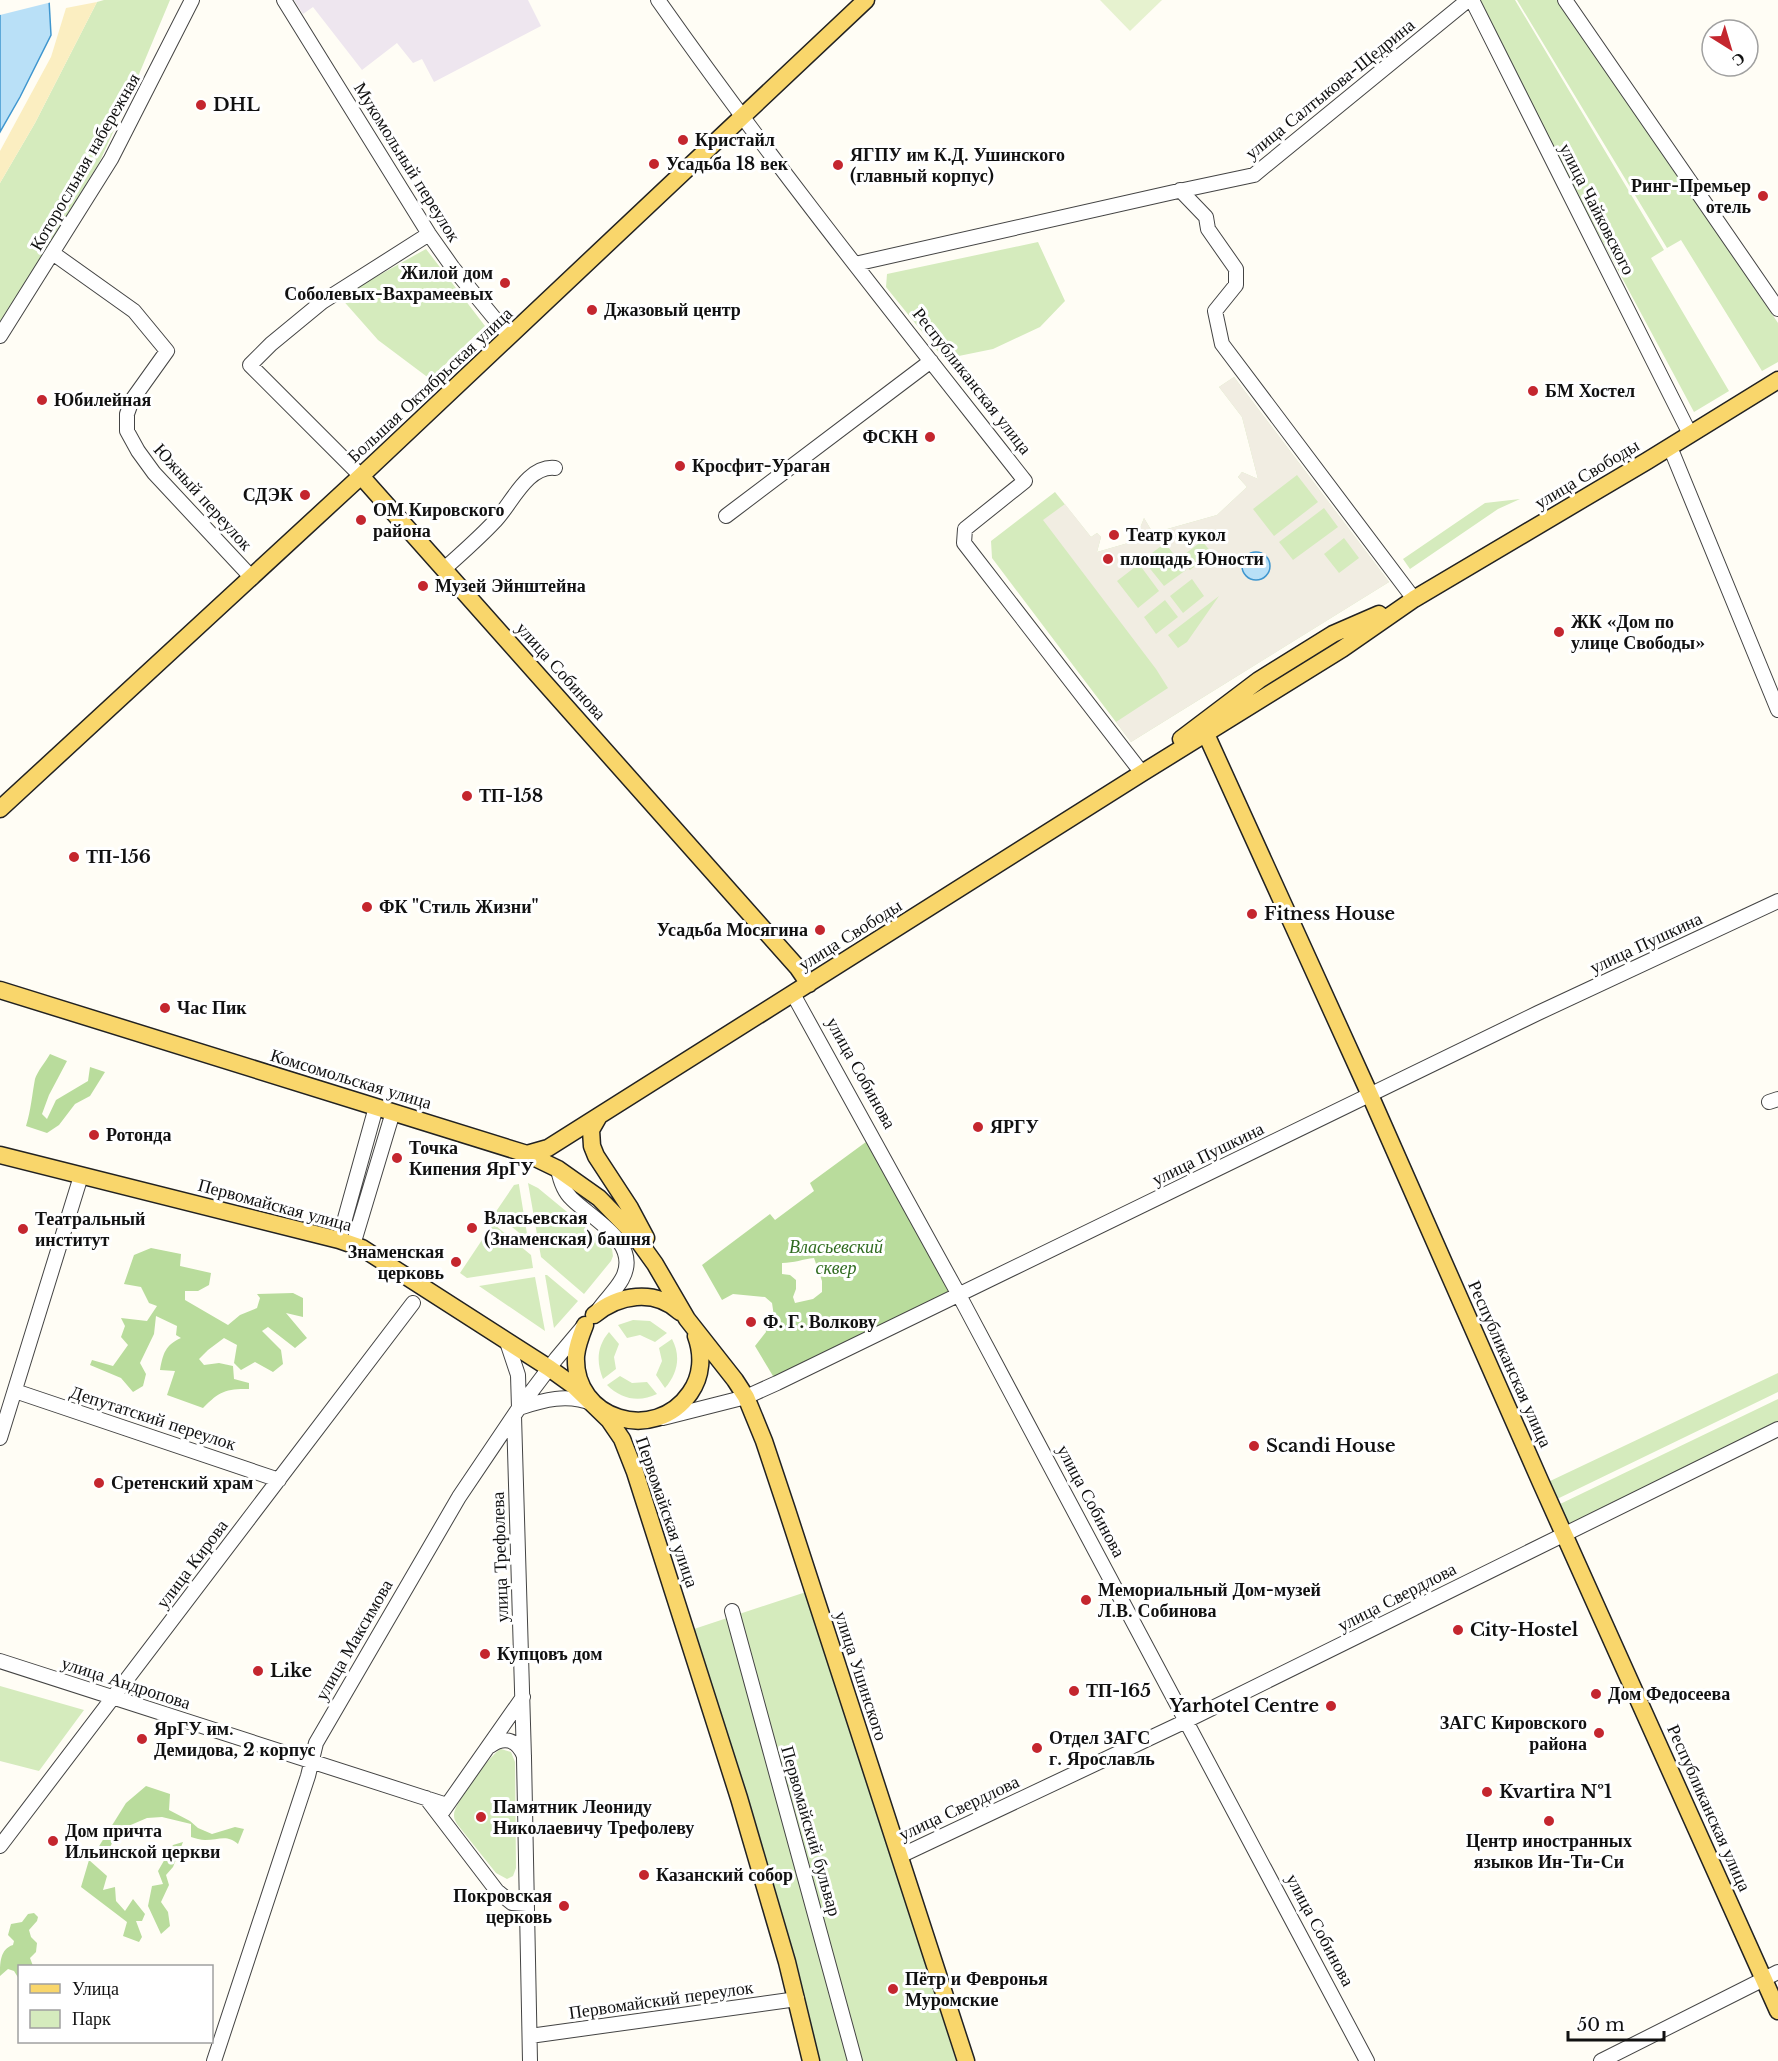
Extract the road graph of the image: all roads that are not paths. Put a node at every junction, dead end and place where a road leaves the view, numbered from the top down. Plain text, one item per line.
1 (192, 0) edge
2 (284, 0) edge
3 (658, 0) edge
4 (866, 0) edge
5 (1470, 0) edge
6 (1565, 0) edge
7 (742, 116) junction
8 (1180, 190) junction
9 (429, 234) junction
10 (54, 254) junction
11 (855, 264) junction
12 (1778, 309) edge
13 (0, 336) edge
14 (509, 336) junction
15 (931, 361) junction
16 (1778, 380) edge
17 (1690, 434) junction
18 (1670, 447) junction
19 (555, 468) dead end
20 (361, 476) junction
21 (726, 516) dead end
22 (444, 569) junction
23 (252, 578) junction
24 (1414, 599) junction
25 (1333, 634) junction
26 (1342, 649) junction
27 (1778, 710) edge
28 (1198, 733) junction
29 (1142, 773) junction
30 (4, 801) edge
31 (1778, 901) edge
32 (809, 984) junction
33 (0, 990) edge
34 (793, 994) junction
35 (1370, 1095) junction
36 (376, 1107) junction
37 (393, 1112) junction
38 (599, 1116) junction
39 (578, 1130) junction
40 (527, 1154) junction
41 (0, 1155) edge
42 (558, 1169) junction
43 (81, 1176) junction
44 (346, 1243) junction
45 (655, 1264) junction
46 (959, 1294) junction
47 (413, 1304) dead end
48 (687, 1319) junction
49 (589, 1320) junction
50 (507, 1342) junction
51 (549, 1368) junction
52 (15, 1391) junction
53 (746, 1397) junction
54 (597, 1406) junction
55 (517, 1412) junction
56 (646, 1421) junction
57 (1778, 1429) edge
58 (0, 1438) edge
59 (279, 1480) junction
60 (1564, 1533) junction
61 (732, 1611) dead end
62 (0, 1661) edge
63 (523, 1697) junction
64 (113, 1698) junction
65 (1186, 1721) junction
66 (487, 1748) junction
67 (524, 1758) junction
68 (312, 1761) junction
69 (443, 1810) junction
70 (0, 1846) edge
71 (900, 1856) junction
72 (527, 1904) junction
73 (1771, 1975) edge
74 (797, 1999) junction
75 (1778, 2011) edge
76 (530, 2036) junction
77 (214, 2061) edge
78 (530, 2061) edge
79 (811, 2061) edge
80 (855, 2061) edge
81 (966, 2061) edge
82 (1367, 2061) edge
83 (1601, 2061) edge

1 - 10 street, Которосльная набережная
2 - 9 street, Мукомольный переулок
3 - 7 street, Республиканская улица
4 - 7 main road, Большая Октябрьская улица
5 - 8 street, улица Салтыкова-Щедрина
5 - 17 street, улица Чайковского
6 - 12 street
7 - 11 street, Республиканская улица
7 - 14 main road, Большая Октябрьская улица
8 - 11 street, улица Салтыкова-Щедрина
8 - 24 street
9 - 14 street, Мукомольный переулок
9 - 20 street, улица Собинова
10 - 13 street, Которосльная набережная
10 - 23 street, Южный переулок
11 - 15 street, Республиканская улица
14 - 20 main road, Большая Октябрьская улица
15 - 21 street
15 - 29 street, Республиканская улица
16 - 17 main road, улица Свободы
17 - 18 main road, улица Свободы
18 - 24 main road, улица Свободы
18 - 27 street
19 - 22 street
20 - 22 main road, улица Собинова
20 - 23 main road, Большая Октябрьская улица
22 - 32 main road, улица Собинова
23 - 30 main road, Большая Октябрьская улица
24 - 25 main road, улица Свободы
24 - 26 main road, улица Свободы
25 - 26 main road
25 - 28 main road, улица Свободы
26 - 28 main road, улица Свободы
28 - 29 main road, улица Свободы
28 - 35 main road, Республиканская улица
29 - 32 main road, улица Свободы
31 - 35 street, улица Пушкина
32 - 34 main road, улица Свободы
33 - 36 main road, Комсомольская улица
34 - 38 main road, улица Свободы
34 - 46 street, улица Собинова
35 - 46 street, улица Пушкина
35 - 60 main road, Республиканская улица
36 - 37 main road, Комсомольская улица
36 - 44 street
37 - 40 main road, Комсомольская улица
37 - 44 street
38 - 39 main road, улица Свободы
38 - 45 main road, Комсомольская улица
39 - 40 main road, улица Свободы
39 - 42 main road, улица Свободы
40 - 42 main road, Комсомольская улица
41 - 43 main road, Первомайская улица
42 - 45 main road, Комсомольская улица
42 - 49 street, улица Максимова
43 - 44 main road, Первомайская улица
43 - 52 street
44 - 50 main road, Первомайская улица
45 - 48 main road, Комсомольская улица
46 - 53 street, улица Пушкина
46 - 65 street, улица Собинова
47 - 59 street, улица Кирова
48 - 49 main road
48 - 53 main road, улица Ушинского
48 - 56 main road
49 - 51 street, улица Максимова
49 - 54 main road
50 - 51 main road, Первомайская улица
50 - 55 street, улица Трефолева
51 - 54 main road, Первомайская улица
51 - 55 street, улица Максимова
52 - 58 street
52 - 59 street, Депутатский переулок
53 - 56 street, улица Пушкина
53 - 71 main road, улица Ушинского
54 - 55 street
54 - 56 main road
54 - 74 main road, Первомайская улица
55 - 63 street, улица Трефолева
55 - 68 street, улица Максимова
57 - 60 street, улица Свердлова
59 - 64 street, улица Кирова
60 - 65 street, улица Свердлова
60 - 73 main road, Республиканская улица
61 - 80 street, Первомайский бульвар
62 - 64 street, улица Андропова
63 - 66 street
63 - 67 street, улица Трефолева
64 - 68 street, улица Андропова
64 - 70 street, улица Кирова
65 - 71 street, улица Свердлова
65 - 82 street, улица Собинова
66 - 67 street
66 - 69 street
67 - 72 street, улица Трефолева
68 - 69 street, улица Андропова
68 - 77 street, улица Максимова
69 - 72 street
71 - 81 main road, улица Ушинского
72 - 76 street, улица Трефолева
73 - 75 main road, Республиканская улица
73 - 83 street
74 - 76 street, Первомайский переулок
74 - 79 main road, Первомайская улица
76 - 78 street, улица Трефолева

